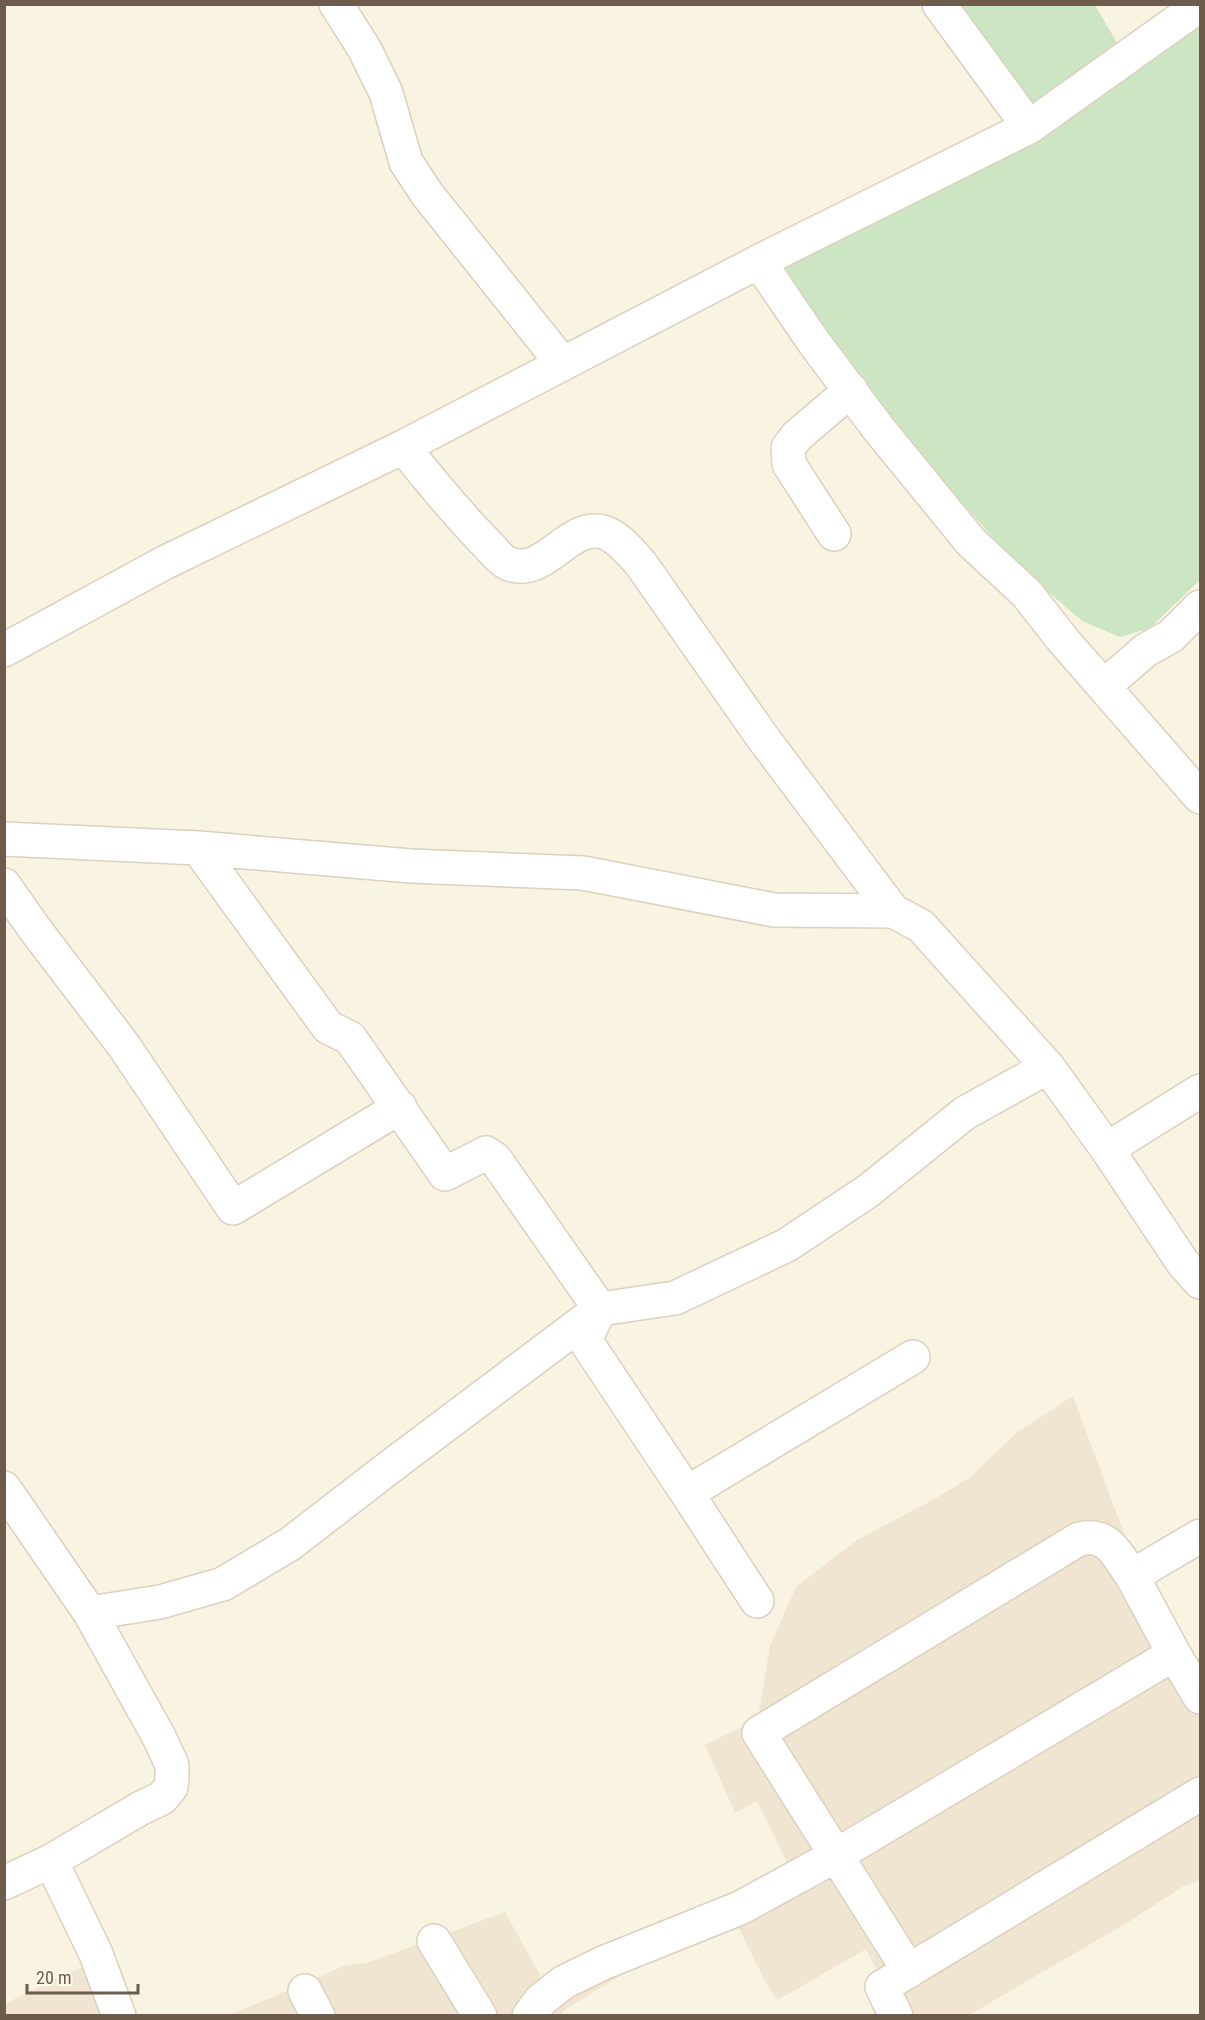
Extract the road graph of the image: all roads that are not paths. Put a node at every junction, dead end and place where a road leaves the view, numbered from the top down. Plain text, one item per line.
1 (336, 4) edge
2 (939, 4) edge
3 (1200, 5) edge
4 (1029, 127) junction
5 (762, 260) junction
6 (562, 363) junction
7 (851, 390) junction
8 (403, 447) junction
9 (834, 534) dead end
10 (1200, 607) edge
11 (4, 650) edge
12 (1104, 686) junction
13 (1200, 797) edge
14 (4, 839) edge
15 (198, 848) junction
16 (4, 885) edge
17 (893, 911) junction
18 (1048, 1067) junction
19 (1200, 1091) edge
20 (400, 1107) junction
21 (1107, 1149) junction
22 (1200, 1282) edge
23 (600, 1309) junction
24 (913, 1357) dead end
25 (4, 1488) edge
26 (687, 1493) junction
27 (1200, 1536) edge
28 (1132, 1576) junction
29 (757, 1601) dead end
30 (90, 1613) junction
31 (1174, 1654) junction
32 (1200, 1698) edge
33 (1200, 1794) edge
34 (835, 1856) junction
35 (51, 1861) junction
36 (4, 1883) edge
37 (434, 1941) dead end
38 (909, 1971) junction
39 (119, 2016) edge
40 (480, 2016) edge
41 (529, 2016) edge
42 (896, 2016) edge

1 - 6 street
2 - 4 street
3 - 4 street
4 - 5 street
5 - 6 street
5 - 7 street
6 - 8 street
7 - 9 street
7 - 12 street
8 - 11 street
8 - 17 street
10 - 12 street
12 - 13 street
14 - 15 street
15 - 17 street
15 - 20 street
16 - 20 street
17 - 18 street
18 - 21 street
18 - 23 street
19 - 21 street
20 - 23 street
21 - 22 street
23 - 26 street
23 - 30 street
24 - 26 street
25 - 30 street
26 - 29 street
27 - 28 street
28 - 31 street
28 - 34 street
30 - 35 street
31 - 32 street
31 - 34 street
33 - 38 street
34 - 38 street
34 - 41 street
35 - 36 street
35 - 39 street
37 - 40 street
38 - 42 street

